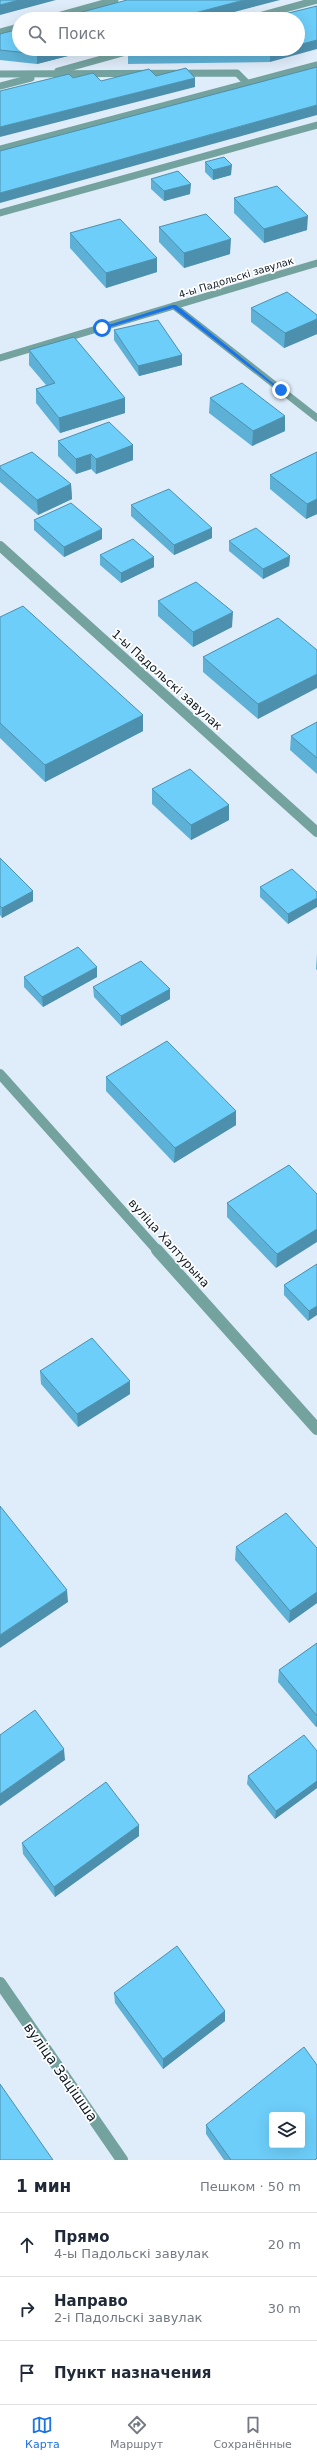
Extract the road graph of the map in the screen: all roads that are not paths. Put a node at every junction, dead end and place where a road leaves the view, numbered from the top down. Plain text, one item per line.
1 (115, 0) edge
2 (317, 0) edge
3 (71, 12) edge
4 (273, 12) edge
5 (12, 29) edge
6 (0, 32) edge
7 (112, 56) edge
8 (317, 65) edge
9 (0, 74) edge
10 (44, 74) junction
11 (247, 83) junction
12 (0, 86) edge
13 (317, 125) edge
14 (0, 149) edge
15 (0, 213) edge
16 (317, 262) edge
17 (174, 306) junction
18 (0, 358) edge
19 (317, 418) edge
20 (0, 546) edge
21 (317, 832) edge
22 (2, 1079) edge
23 (317, 1429) edge
24 (0, 1983) edge
25 (122, 2160) edge

1 - 3 street
2 - 4 street
5 - 6 street
7 - 10 street
8 - 11 street
9 - 10 street
10 - 11 street
10 - 12 street
11 - 14 street
13 - 15 street
16 - 17 street, 4-ы Падольскі завулак
17 - 18 street, 4-ы Падольскі завулак
17 - 19 street
20 - 21 street, 1-ы Падольскі завулак
22 - 23 street, вуліца Халтурына
24 - 25 street, вуліца Зацішша

